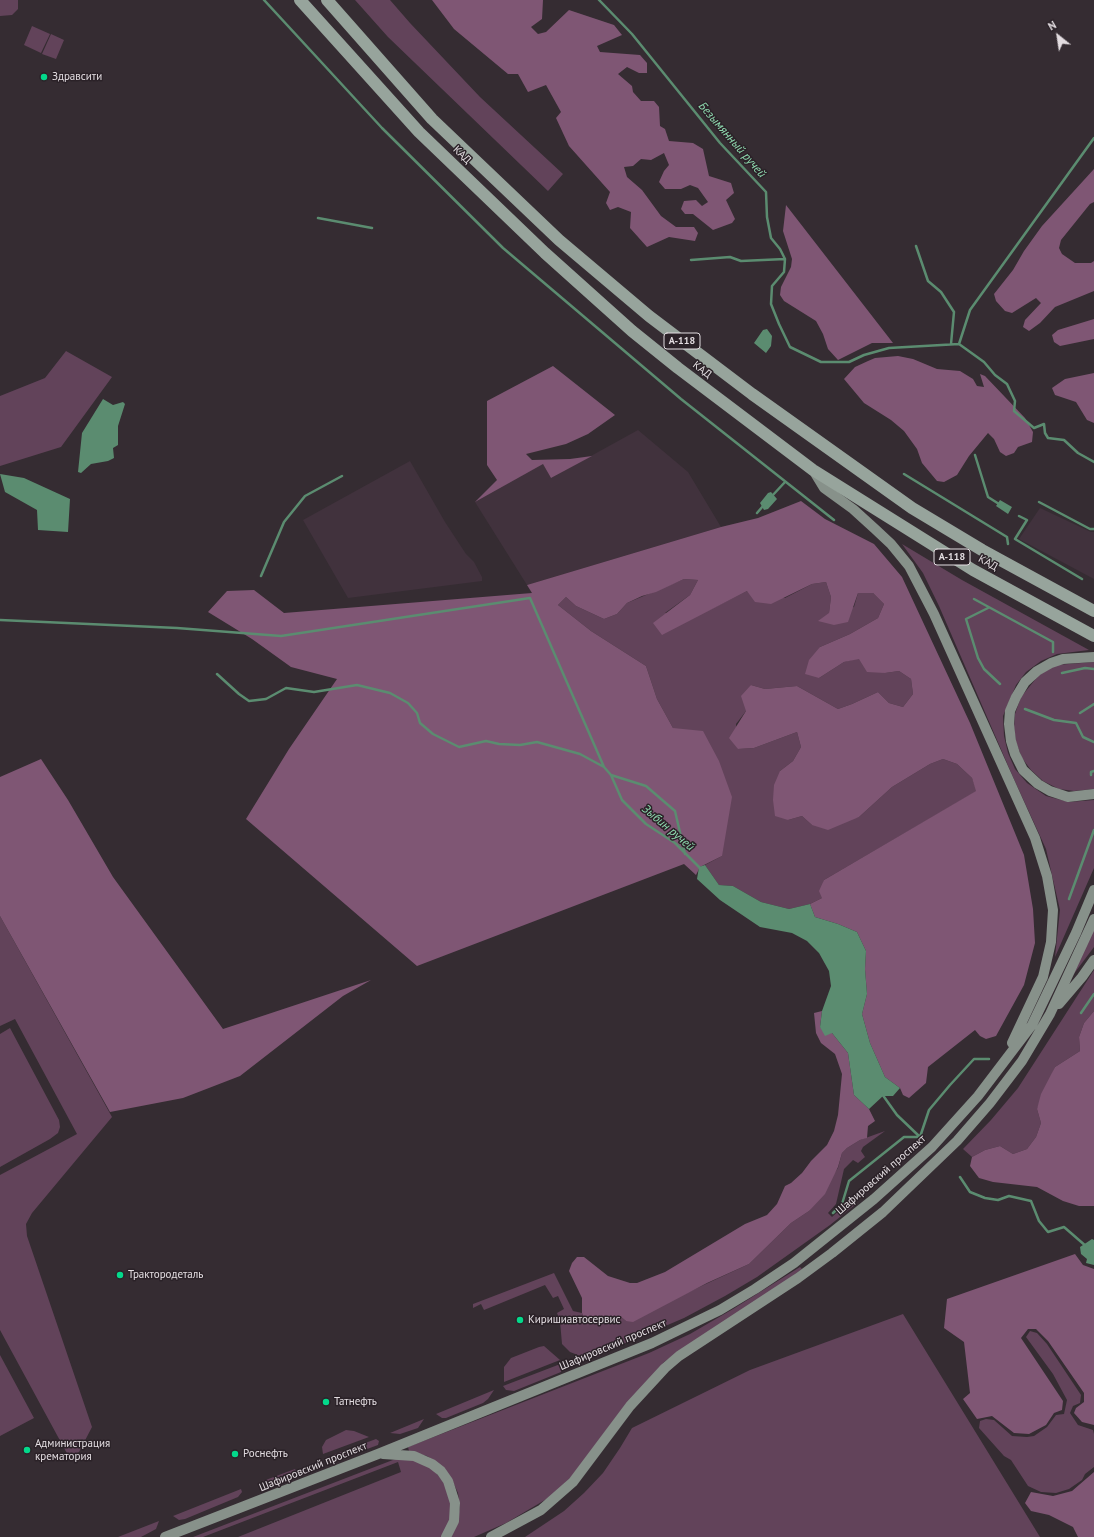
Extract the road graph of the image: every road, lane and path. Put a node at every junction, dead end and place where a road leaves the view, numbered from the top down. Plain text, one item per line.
1 (300, 0) edge
2 (327, 0) edge
3 (813, 470) junction
4 (1094, 611) edge
5 (1094, 636) edge
6 (1094, 657) edge
7 (1094, 794) edge
8 (1094, 890) edge
9 (1094, 918) edge
10 (1094, 960) edge
11 (1050, 1014) junction
12 (1002, 1065) junction
13 (378, 1454) junction
14 (164, 1537) edge
15 (446, 1537) edge
16 (491, 1537) edge

1 - 3 highway, КАД / А-118
2 - 4 highway, КАД / А-118
3 - 5 highway, КАД / А-118
3 - 12 main road
6 - 7 main road
8 - 12 main road
9 - 11 main road
10 - 11 main road
11 - 16 main road
12 - 13 main road, Шафировский проспект
13 - 14 main road, Шафировский проспект
13 - 15 main road

